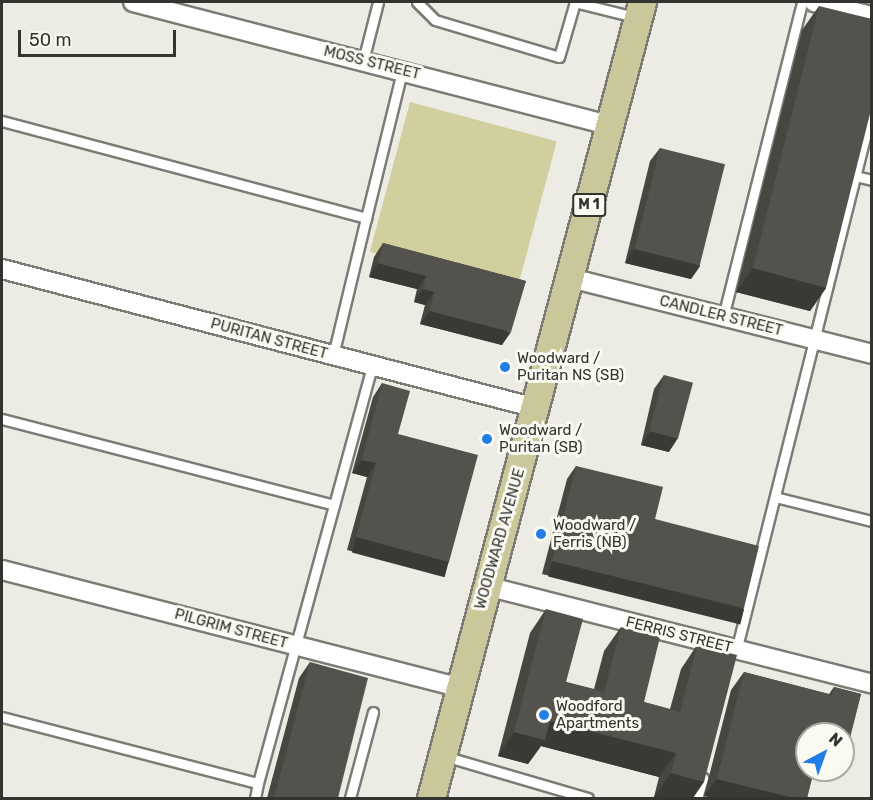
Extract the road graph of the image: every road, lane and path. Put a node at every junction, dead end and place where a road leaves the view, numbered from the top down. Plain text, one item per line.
1 (133, 2) edge
2 (378, 2) edge
3 (417, 2) edge
4 (574, 2) edge
5 (802, 2) edge
6 (814, 2) edge
7 (640, 10) edge
8 (872, 16) edge
9 (363, 61) junction
10 (402, 71) junction
11 (872, 109) edge
12 (2, 121) edge
13 (610, 125) junction
14 (855, 176) junction
15 (872, 180) edge
16 (366, 218) junction
17 (2, 269) edge
18 (570, 278) junction
19 (723, 317) junction
20 (814, 340) junction
21 (872, 354) edge
22 (333, 356) junction
23 (372, 365) junction
24 (536, 408) junction
25 (2, 419) edge
26 (775, 496) junction
27 (334, 505) junction
28 (872, 521) edge
29 (2, 570) edge
30 (486, 586) junction
31 (296, 646) junction
32 (735, 656) junction
33 (872, 684) edge
34 (460, 688) junction
35 (373, 712) dead end
36 (2, 717) edge
37 (442, 756) junction
38 (706, 764) edge
39 (258, 783) junction
40 (255, 798) edge
41 (350, 798) edge
42 (431, 798) edge
43 (588, 798) edge
44 (697, 798) edge

1 - 9 street, MOSS STREET
2 - 9 lane
3 - 4 lane
4 - 7 lane
5 - 19 lane
6 - 8 street
7 - 13 main road, WOODWARD AVENUE / M 1
9 - 10 street, MOSS STREET
10 - 13 street, MOSS STREET
10 - 16 lane
11 - 14 lane
12 - 16 lane
13 - 18 main road, WOODWARD AVENUE / M 1
14 - 15 lane
14 - 20 lane
16 - 22 lane
17 - 22 street, PURITAN STREET
18 - 19 street, CANDLER STREET
18 - 24 main road, WOODWARD AVENUE / M 1
19 - 20 street, CANDLER STREET
20 - 21 street, CANDLER STREET
20 - 26 lane
22 - 23 street, PURITAN STREET
23 - 24 street, PURITAN STREET
23 - 27 lane
24 - 30 main road, WOODWARD AVENUE / M 1
25 - 27 lane
26 - 28 lane
26 - 32 lane
27 - 31 lane
29 - 31 street, PILGRIM STREET
30 - 32 street, FERRIS STREET
30 - 34 main road, WOODWARD AVENUE / M 1
31 - 34 street, PILGRIM STREET
31 - 39 lane
32 - 33 street, FERRIS STREET
34 - 37 main road, WOODWARD AVENUE / M 1
35 - 41 lane
36 - 39 lane
37 - 42 main road, WOODWARD AVENUE / M 1
37 - 43 lane
38 - 44 lane
39 - 40 lane

